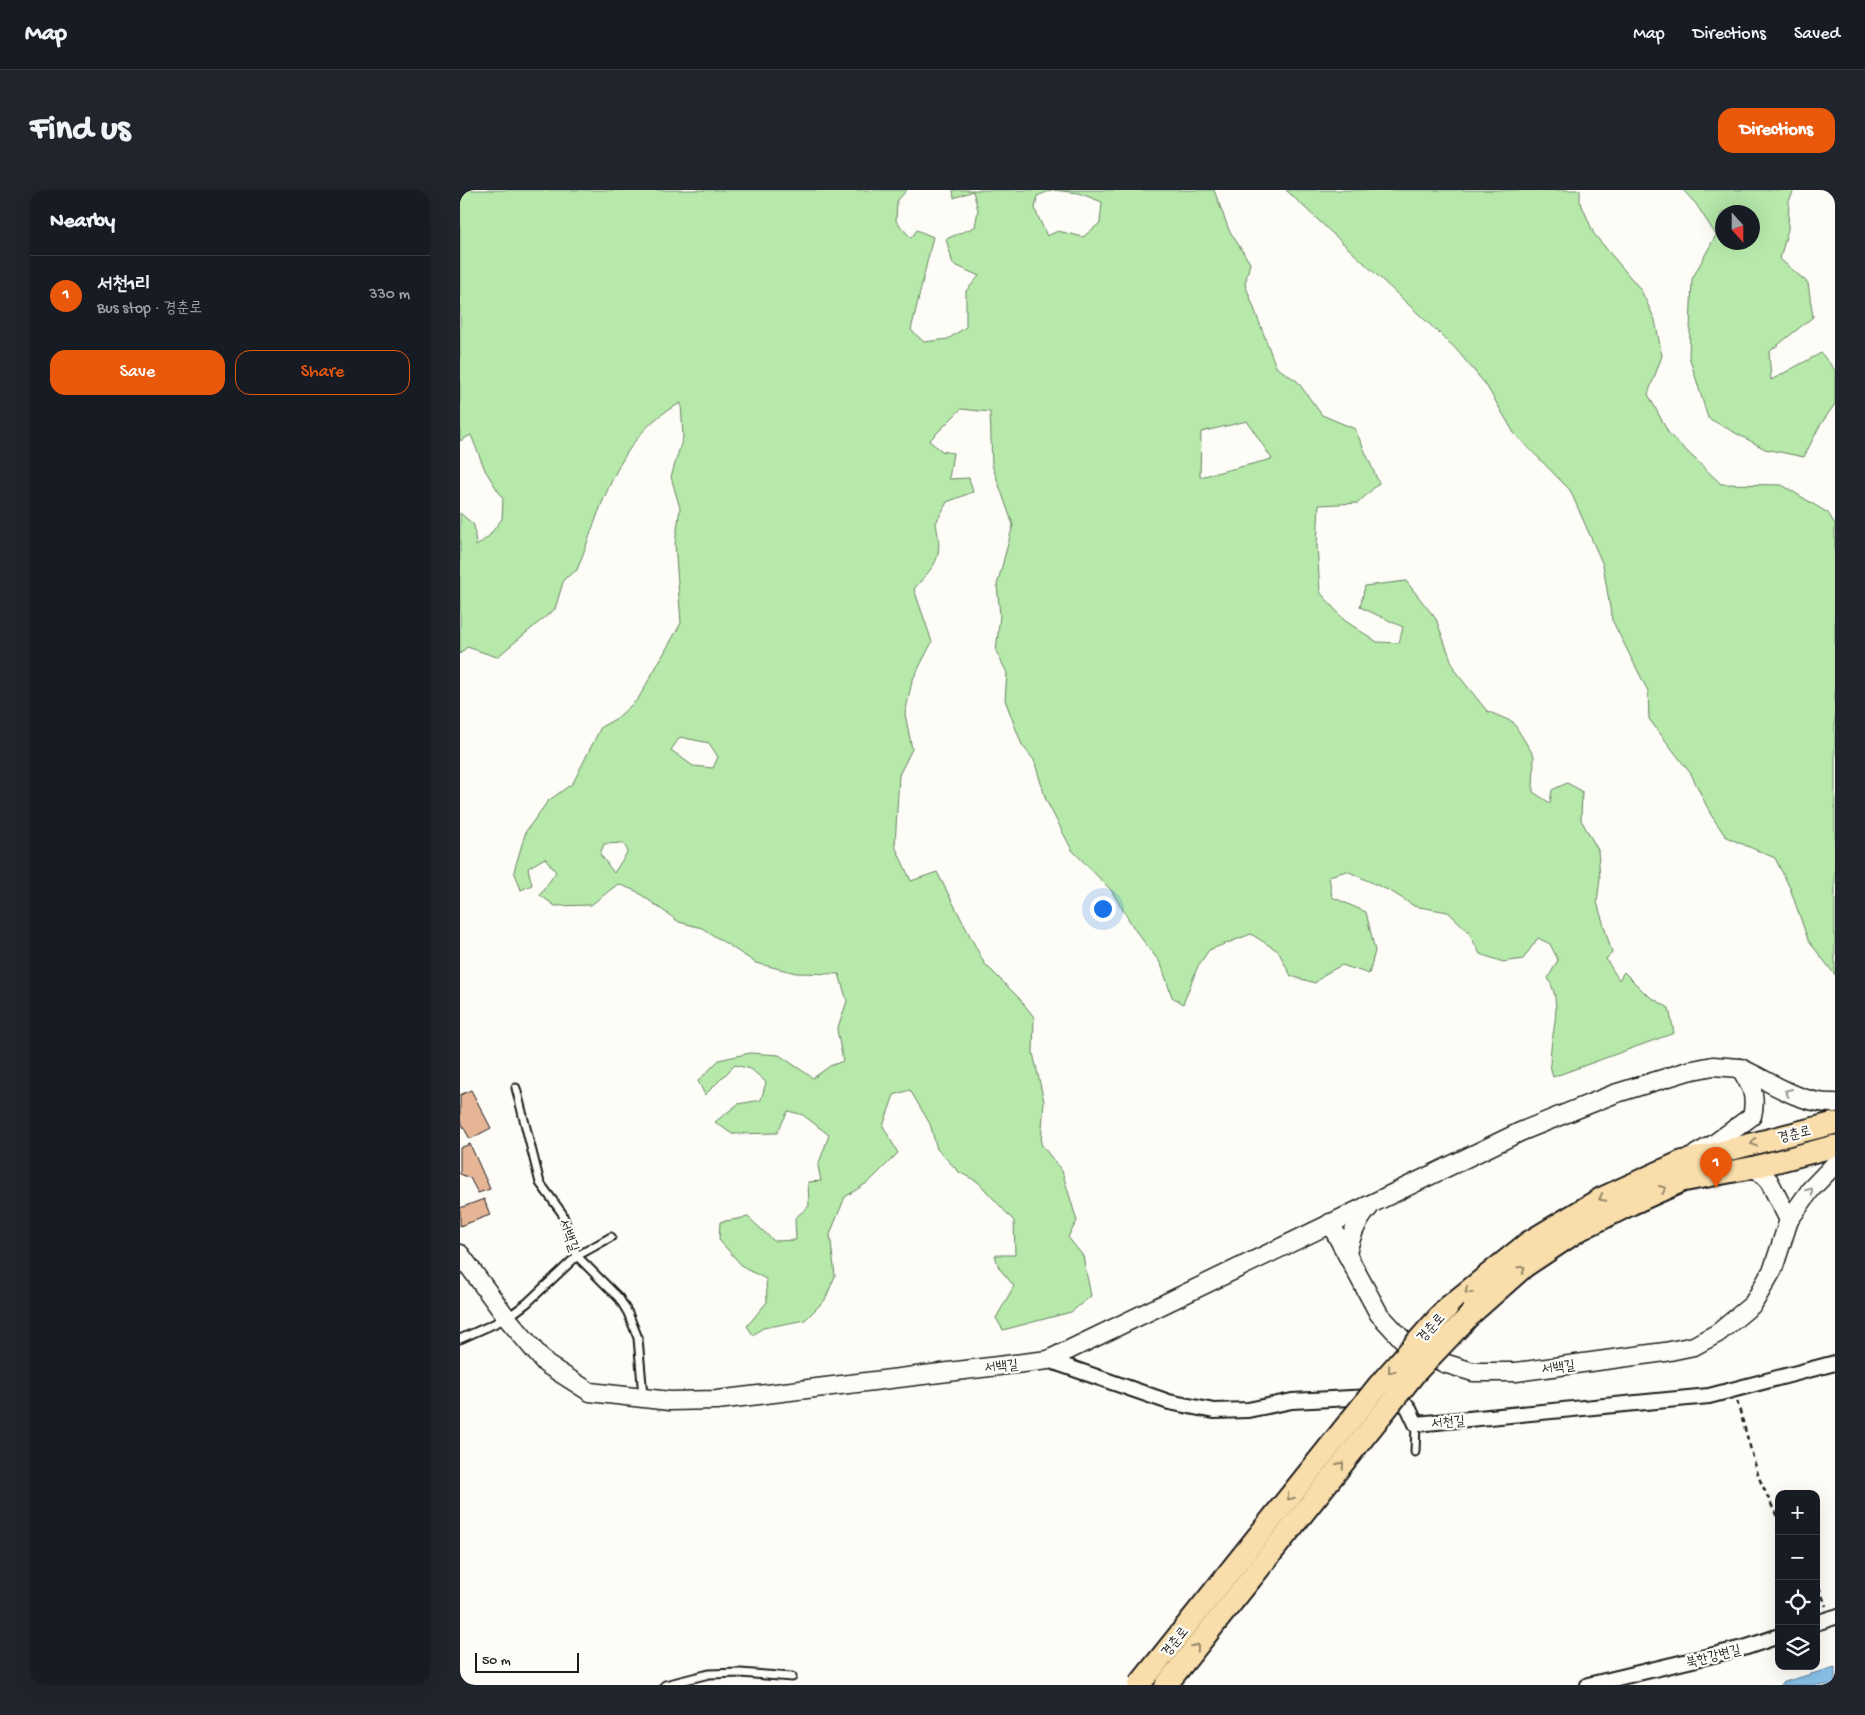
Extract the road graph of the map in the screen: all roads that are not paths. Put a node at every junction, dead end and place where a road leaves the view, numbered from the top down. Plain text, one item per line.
1 (1740, 1068) junction
2 (516, 1088) dead end
3 (1835, 1103) edge
4 (1835, 1123) edge
5 (1835, 1146) edge
6 (1681, 1162) junction
7 (1835, 1164) edge
8 (1755, 1167) junction
9 (1371, 1203) junction
10 (1789, 1220) junction
11 (1330, 1223) junction
12 (611, 1237) dead end
13 (460, 1254) edge
14 (1347, 1254) junction
15 (577, 1256) junction
16 (507, 1318) junction
17 (460, 1339) edge
18 (1048, 1360) junction
19 (1835, 1363) edge
20 (643, 1399) junction
21 (1416, 1424) junction
22 (1415, 1452) dead end
23 (1833, 1618) edge
24 (1820, 1622) edge
25 (1775, 1637) edge
26 (792, 1677) dead end
27 (665, 1685) edge
28 (1139, 1685) edge
29 (1166, 1685) edge
30 (1588, 1685) edge

3 -> 1 street
1 - 6 street
1 - 9 street, 서백길
2 - 15 lane, 서백길
4 -> 6 main road, 경춘로
5 - 8 main road, 경춘로
6 -> 28 main road, 경춘로, bridge
10 -> 7 street, 서백길
8 - 10 street
29 -> 8 main road, 경춘로, bridge
9 - 11 street, 서백길
9 - 14 street
10 - 14 street, 서백길
11 - 14 street, 서백길
11 - 18 street, 서백길
12 - 15 lane
13 - 16 street, 서백길
15 - 16 lane
15 - 20 lane, 서백길
16 - 17 lane
16 - 20 street, 서백길
18 - 20 street, 서백길
18 - 21 street, 서천길
19 - 21 street, 서천길
21 - 22 lane
23 - 24 street
25 - 30 street, 북한강변길
26 - 27 lane

